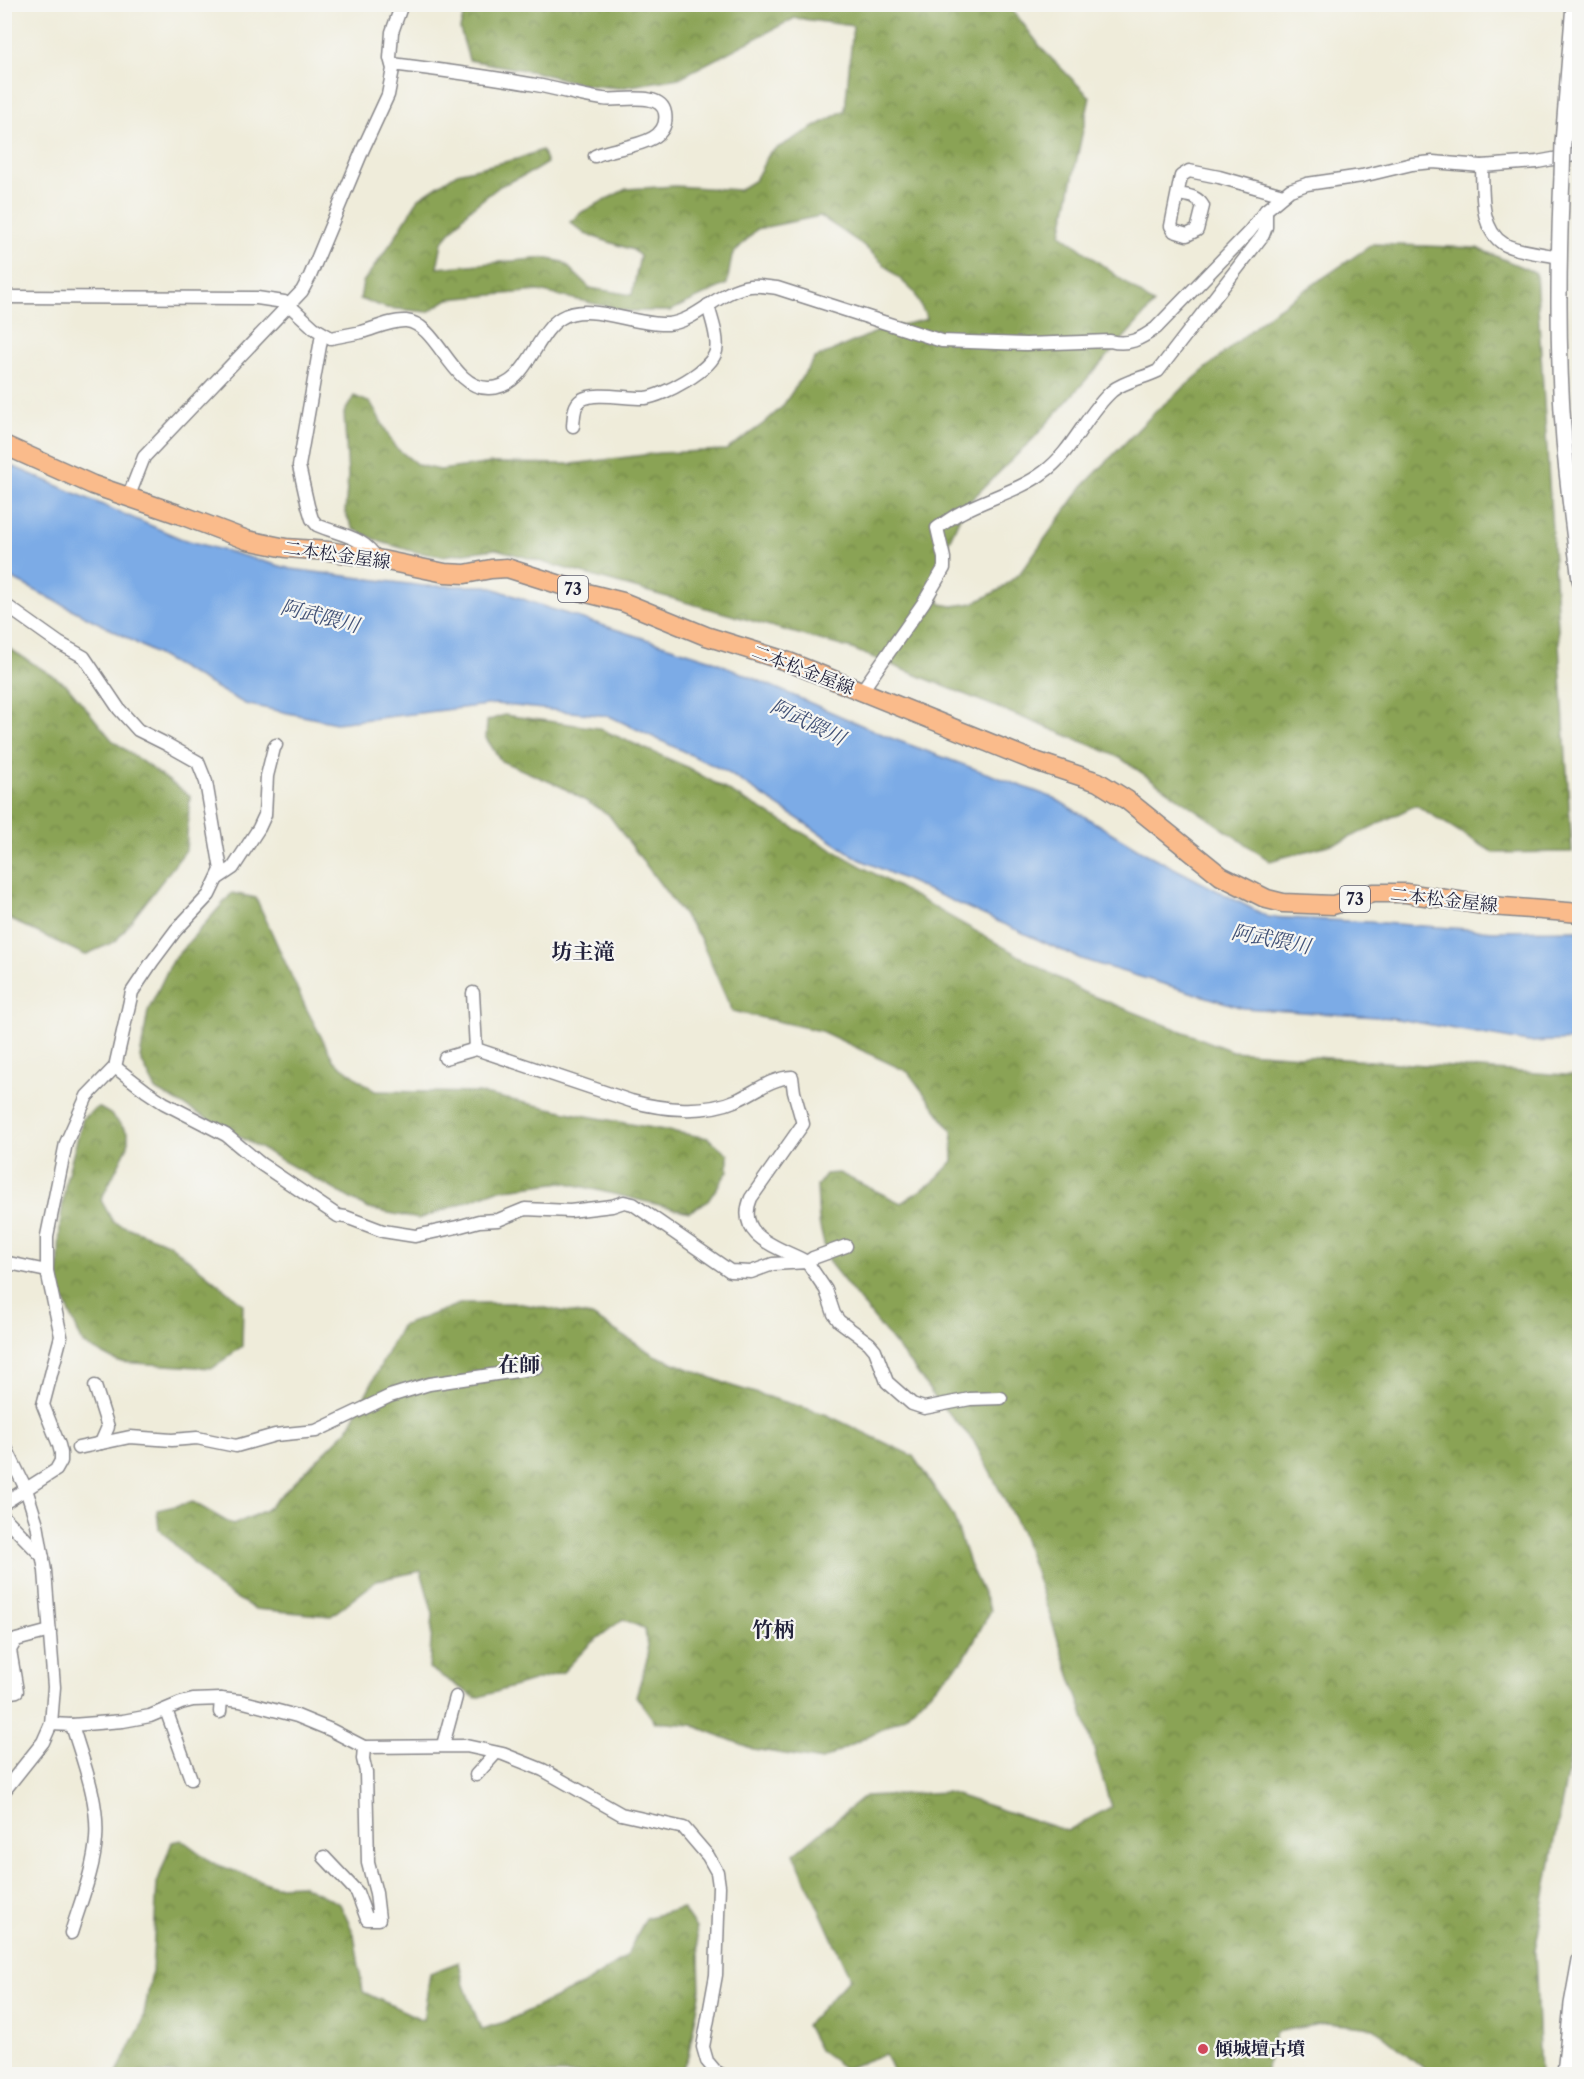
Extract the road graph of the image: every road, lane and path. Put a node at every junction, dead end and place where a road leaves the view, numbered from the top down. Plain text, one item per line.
1 (402, 4) edge
2 (1574, 4) edge
3 (392, 64) junction
4 (1580, 154) edge
5 (595, 156) dead end
6 (1482, 166) junction
7 (1178, 195) dead end
8 (1283, 195) junction
9 (1266, 210) junction
10 (1559, 257) junction
11 (4, 297) edge
12 (708, 305) junction
13 (290, 306) junction
14 (322, 334) junction
15 (573, 426) dead end
16 (4, 445) edge
17 (128, 498) junction
18 (377, 559) junction
19 (1580, 580) edge
20 (4, 604) edge
21 (861, 692) junction
22 (276, 745) dead end
23 (218, 878) junction
24 (1580, 913) edge
25 (472, 993) dead end
26 (476, 1049) junction
27 (445, 1058) dead end
28 (115, 1067) junction
29 (846, 1246) dead end
30 (4, 1262) edge
31 (807, 1262) junction
32 (47, 1271) junction
33 (537, 1368) dead end
34 (95, 1386) dead end
35 (1001, 1398) dead end
36 (101, 1443) junction
37 (4, 1444) edge
38 (78, 1448) dead end
39 (26, 1489) junction
40 (4, 1503) edge
41 (4, 1517) edge
42 (43, 1557) junction
43 (50, 1631) junction
44 (4, 1682) edge
45 (456, 1697) dead end
46 (166, 1710) junction
47 (51, 1724) junction
48 (72, 1725) junction
49 (443, 1745) junction
50 (364, 1747) junction
51 (496, 1753) junction
52 (476, 1775) dead end
53 (191, 1779) dead end
54 (4, 1791) edge
55 (324, 1857) dead end
56 (71, 1934) dead end
57 (1580, 1960) edge
58 (721, 2074) edge
59 (800, 2074) edge
60 (813, 2074) edge
61 (1565, 2074) edge

1 - 3 street
2 - 10 street, bridge
3 - 5 street
3 - 13 street
4 - 6 street
6 - 8 street
6 - 10 street
7 - 8 street
8 - 9 street
9 - 12 street
9 - 21 street
10 - 19 street
11 - 13 street
12 - 14 street
12 - 15 street
13 - 14 street
13 - 17 street
14 - 18 street
16 - 17 main road, 二本松金屋線 / 73
17 - 18 main road, 二本松金屋線 / 73
18 - 21 main road, 二本松金屋線 / 73
20 - 23 street
21 - 24 main road, 二本松金屋線 / 73
22 - 23 street
23 - 28 street
25 - 26 street
26 - 27 street
26 - 31 street
28 - 31 street
28 - 32 street
29 - 31 street
30 - 32 street
31 - 35 street
32 - 39 street
33 - 36 street
34 - 36 street
36 - 38 street
37 - 39 street
39 - 40 street
39 - 42 street
41 - 42 street
42 - 43 street
43 - 44 street
43 - 47 street
45 - 49 street
46 - 48 street
46 - 50 street
46 - 53 street
47 - 48 street
47 - 54 street
48 - 56 street
49 - 50 street
49 - 51 street
50 - 55 street
51 - 52 street
51 - 58 street
57 - 61 street
59 - 60 street

